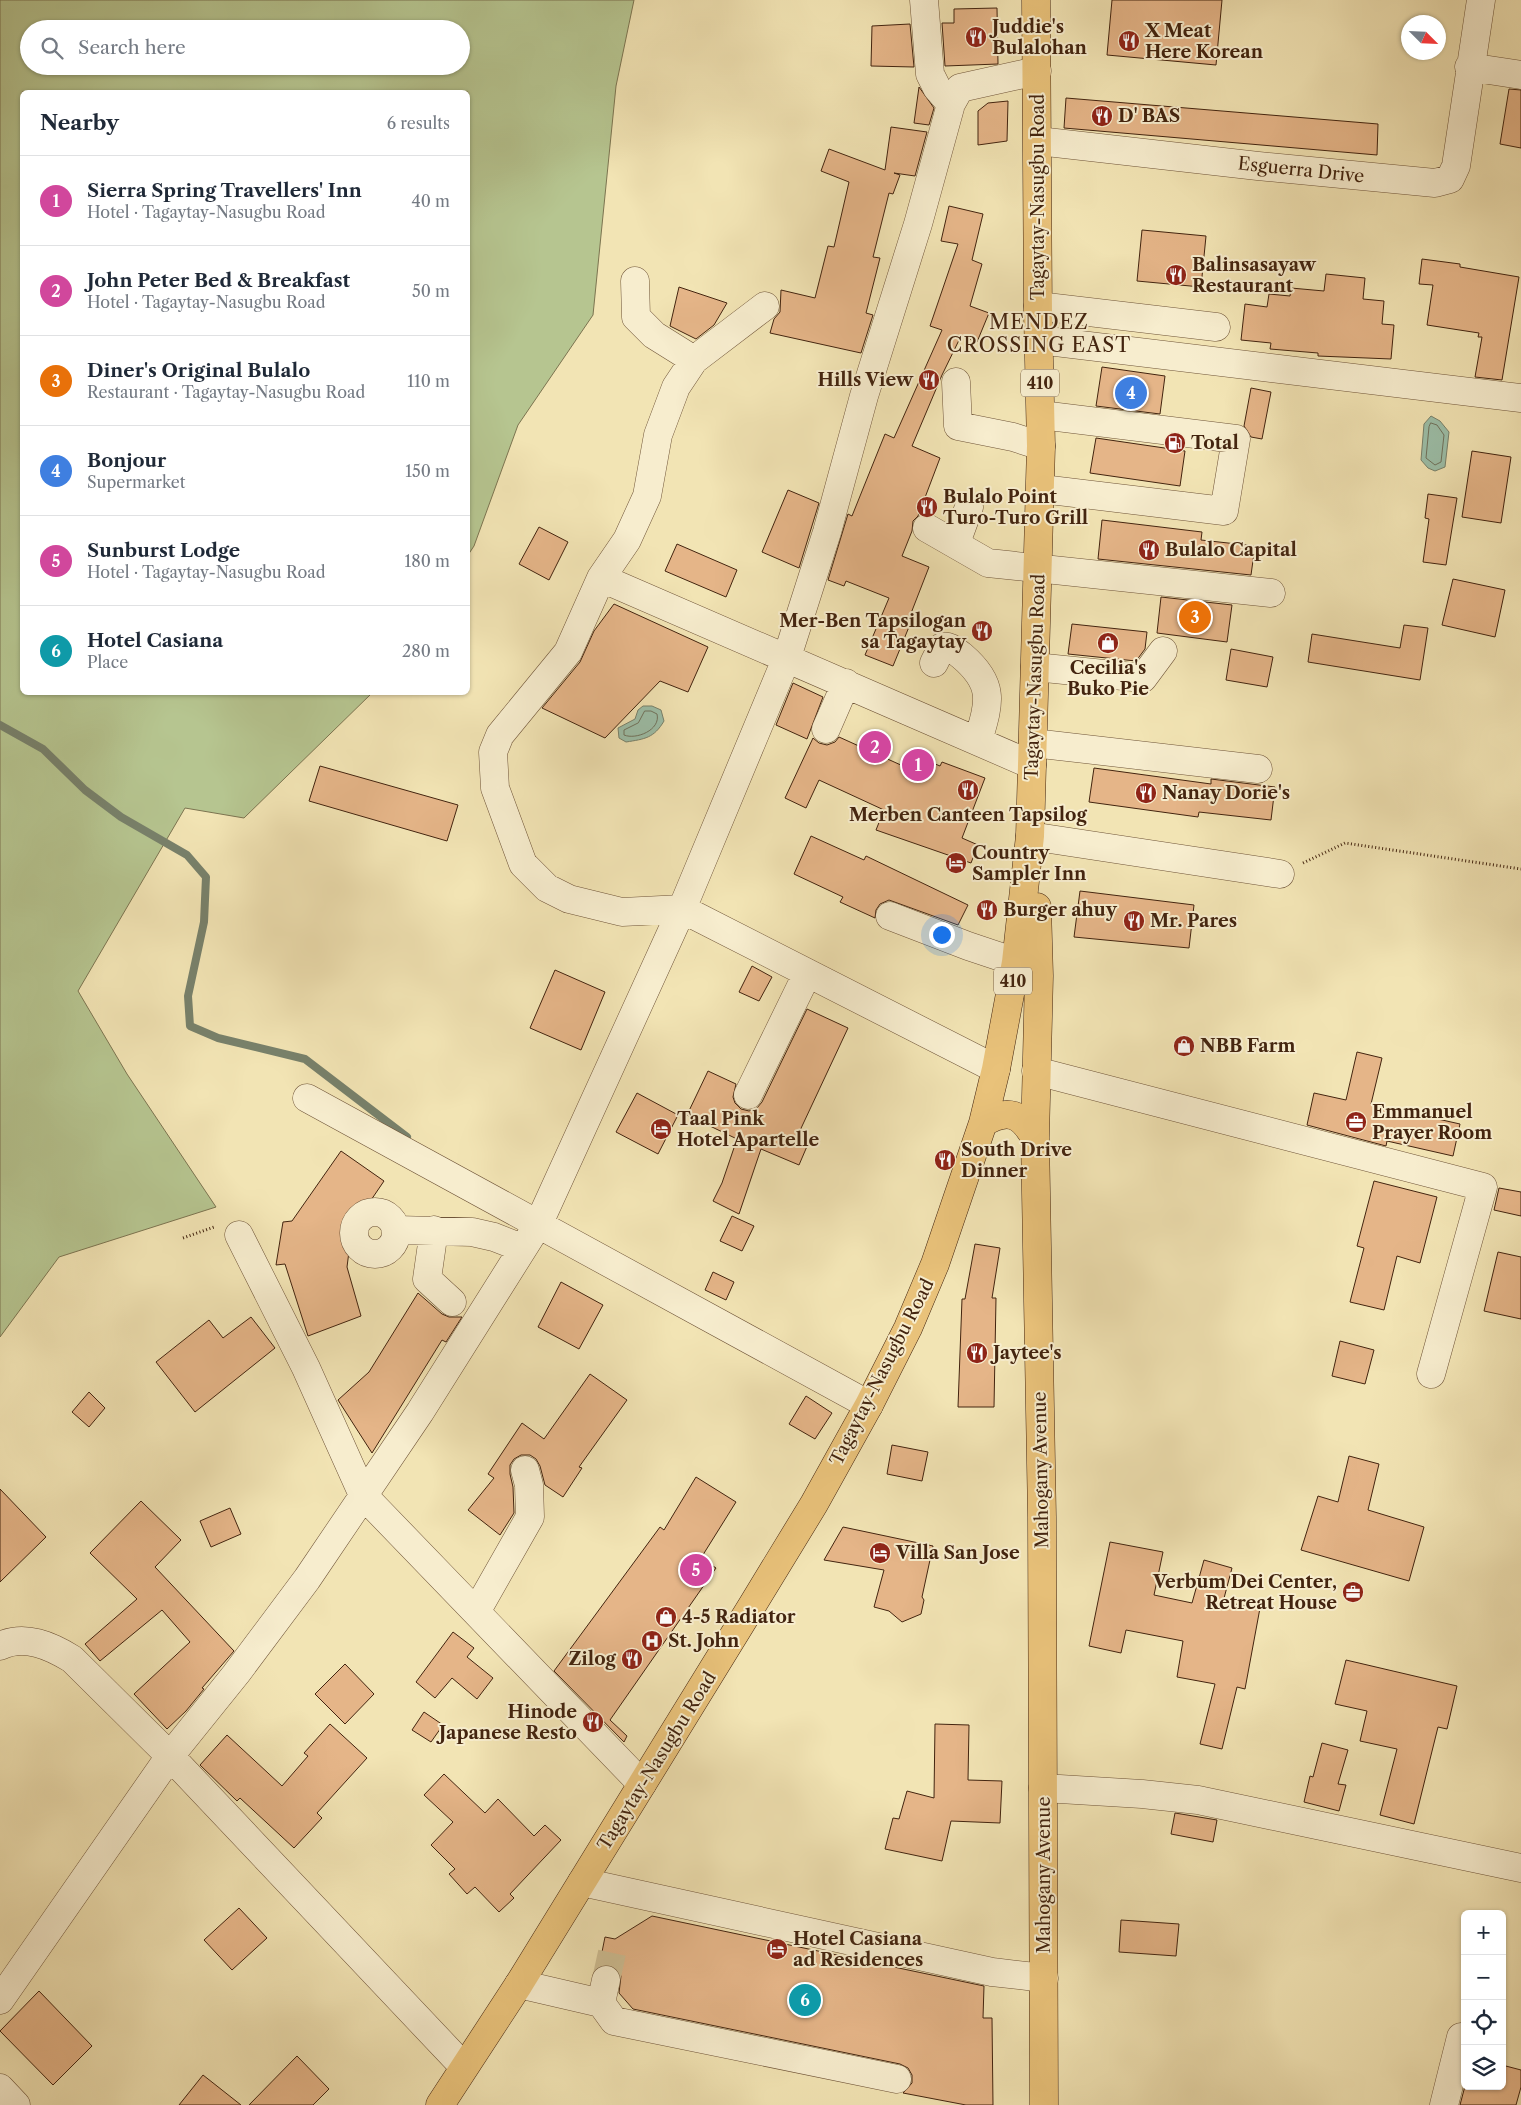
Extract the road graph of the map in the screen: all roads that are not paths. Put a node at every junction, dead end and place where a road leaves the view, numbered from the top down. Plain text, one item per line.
1 (924, 0) edge
2 (1036, 0) edge
3 (1480, 0) edge
4 (1469, 67) junction
5 (1036, 71) junction
6 (1521, 75) edge
7 (951, 104) junction
8 (1038, 142) junction
9 (635, 281) dead end
10 (765, 306) dead end
11 (1038, 306) junction
12 (1216, 327) dead end
13 (1039, 340) junction
14 (694, 360) junction
15 (956, 382) dead end
16 (1521, 398) edge
17 (1041, 416) junction
18 (1041, 446) junction
19 (1041, 491) junction
20 (969, 507) dead end
21 (927, 528) dead end
22 (956, 543) junction
23 (1039, 567) junction
24 (601, 578) junction
25 (1271, 593) dead end
26 (1163, 651) dead end
27 (787, 657) junction
28 (934, 663) dead end
29 (1035, 667) junction
30 (846, 683) junction
31 (826, 729) dead end
32 (978, 741) junction
33 (1033, 754) junction
34 (1258, 769) dead end
35 (1030, 836) junction
36 (1280, 874) road end
37 (682, 909) junction
38 (890, 916) dead end
39 (1016, 962) junction
40 (806, 974) junction
41 (996, 1069) junction
42 (1036, 1070) junction
43 (748, 1094) dead end
44 (307, 1098) dead end
45 (983, 1123) junction
46 (1035, 1138) junction
47 (539, 1223) junction
48 (397, 1230) dead end
49 (434, 1230) junction
50 (239, 1235) dead end
51 (522, 1248) junction
52 (452, 1302) dead end
53 (1431, 1374) dead end
54 (869, 1405) junction
55 (525, 1470) dead end
56 (363, 1495) junction
57 (476, 1612) junction
58 (0, 1646) edge
59 (170, 1756) junction
60 (642, 1784) junction
61 (1043, 1788) junction
62 (1521, 1868) edge
63 (582, 1882) junction
64 (1044, 1978) junction
65 (519, 1984) junction
66 (0, 2000) edge
67 (1461, 2037) dead end
68 (464, 2067) junction
69 (897, 2079) dead end
70 (0, 2088) edge
71 (16, 2105) edge
72 (440, 2105) edge
73 (1044, 2105) edge
74 (1444, 2105) edge

1 - 7 street
2 - 5 main road, Tagaytay-Nasugbu Road / 410
3 - 4 street, Esguerra Drive
4 - 6 street
4 - 8 street, Esguerra Drive
5 - 7 street
5 - 8 main road, Tagaytay-Nasugbu Road / 410
7 - 27 street
8 - 11 main road, Tagaytay-Nasugbu Road / 410
9 - 14 street
10 - 14 street
11 - 12 street
11 - 13 main road, Tagaytay-Nasugbu Road / 410
13 - 16 street
13 - 17 main road, Tagaytay-Nasugbu Road / 410
14 - 24 street
15 - 18 street
17 - 18 main road, Tagaytay-Nasugbu Road / 410
17 - 19 street
18 - 19 main road, Tagaytay-Nasugbu Road / 410
19 - 23 main road, Tagaytay-Nasugbu Road / 410
20 - 22 street
21 - 22 street
22 - 23 street
23 - 25 street
23 - 29 main road, Tagaytay-Nasugbu Road / 410
24 - 27 street
24 - 37 street
26 - 29 street
27 - 30 street
27 - 37 street
28 - 32 street
29 - 33 main road, Tagaytay-Nasugbu Road / 410
30 - 31 street
30 - 32 street
32 - 33 street
33 - 34 street
33 - 35 main road, Tagaytay-Nasugbu Road / 410
35 - 36 street
35 - 39 main road, Tagaytay-Nasugbu Road / 410
35 - 42 main road, Mahogany Avenue
37 - 40 street
37 - 47 street
38 - 39 street
39 - 41 main road, Tagaytay-Nasugbu Road / 410
40 - 41 street
40 - 43 street
41 - 45 main road, Tagaytay-Nasugbu Road / 410
42 - 46 main road, Mahogany Avenue
42 - 53 street
44 - 47 street
45 - 46 main road
45 - 54 main road, Tagaytay-Nasugbu Road / 410
46 - 61 main road, Mahogany Avenue
47 - 51 street
47 - 54 street
48 - 49 street
49 - 51 street
49 - 52 street
50 - 56 street
51 - 56 street
54 - 60 main road, Tagaytay-Nasugbu Road / 410
55 - 57 street
56 - 57 street
56 - 59 street
57 - 60 street
58 - 59 street
59 - 66 street
59 - 68 street
60 - 63 main road, Tagaytay-Nasugbu Road / 410
61 - 62 street
61 - 64 main road, Mahogany Avenue
63 - 64 street
63 - 65 main road, Tagaytay-Nasugbu Road / 410
64 - 73 main road, Mahogany Avenue
65 - 68 main road, Tagaytay-Nasugbu Road / 410
65 - 69 street
67 - 74 street
68 - 72 main road, Tagaytay-Nasugbu Road / 410
70 - 71 street

